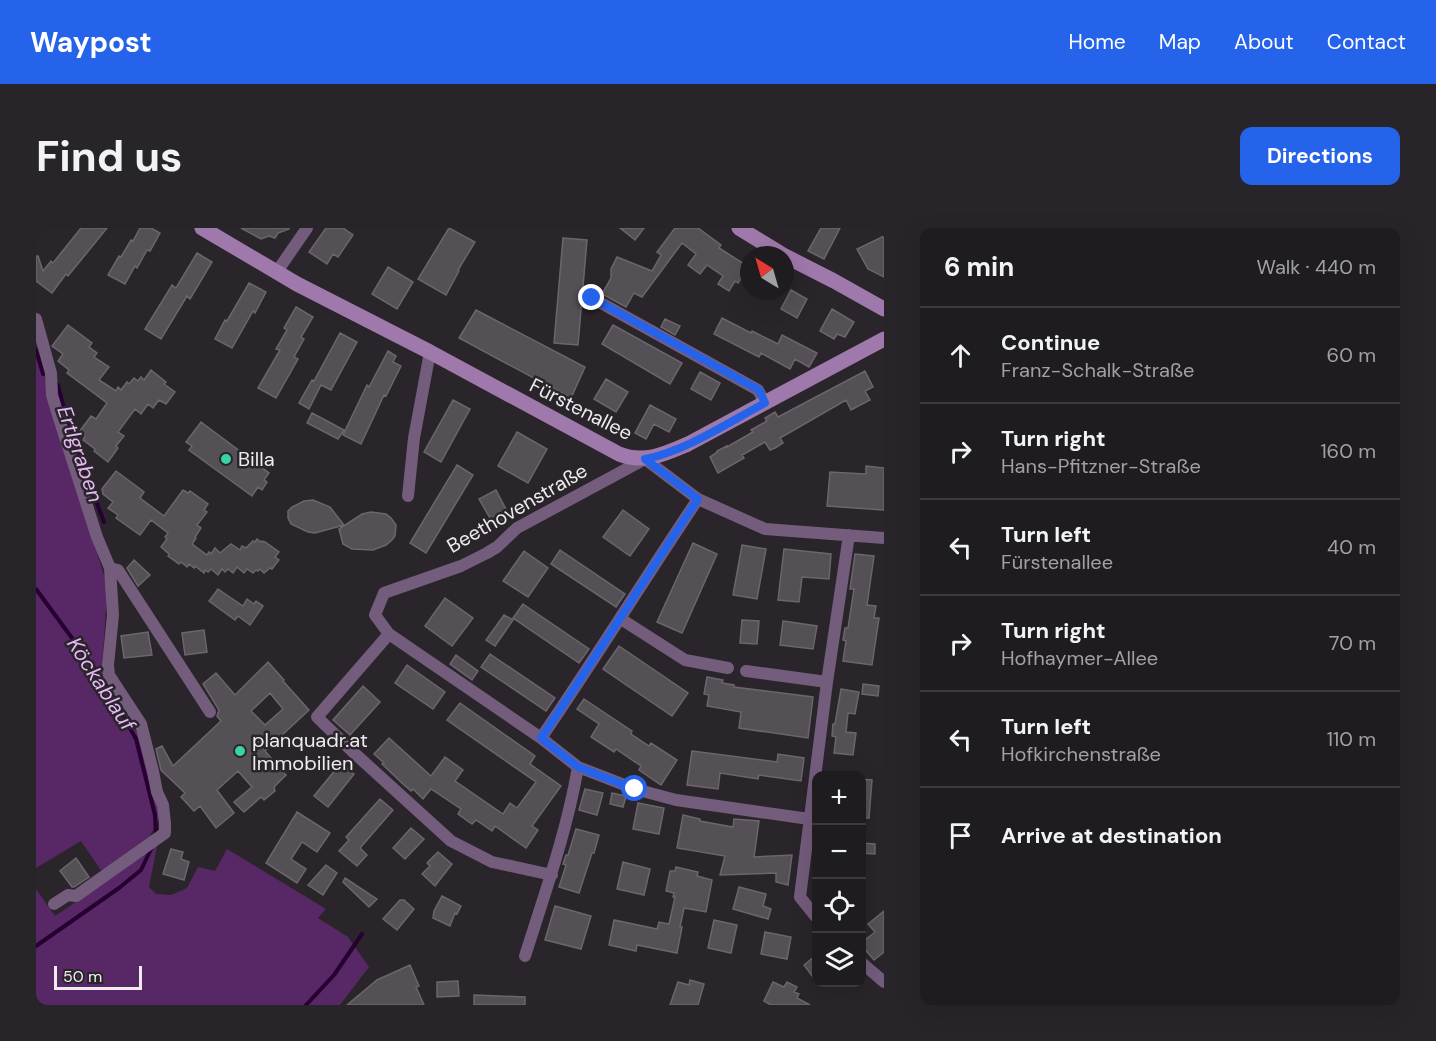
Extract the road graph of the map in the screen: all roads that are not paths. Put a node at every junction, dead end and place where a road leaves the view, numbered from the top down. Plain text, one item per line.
1 (202, 228) edge
2 (307, 228) edge
3 (739, 228) edge
4 (768, 246) edge
5 (794, 261) edge
6 (276, 273) junction
7 (592, 298) dead end
8 (884, 309) edge
9 (36, 319) edge
10 (884, 339) edge
11 (430, 352) junction
12 (765, 403) junction
13 (645, 459) junction
14 (408, 496) dead end
15 (698, 499) junction
16 (849, 535) junction
17 (884, 538) edge
18 (110, 568) junction
19 (621, 619) junction
20 (389, 634) junction
21 (728, 668) dead end
22 (746, 671) dead end
23 (827, 682) junction
24 (210, 712) dead end
25 (541, 738) junction
26 (578, 767) junction
27 (809, 819) junction
28 (552, 875) junction
29 (54, 904) dead end
30 (812, 912) edge
31 (525, 956) dead end
32 (866, 967) edge
33 (884, 982) edge

1 - 6 street, Fürstenallee
2 - 6 street
3 - 4 street
5 - 8 street
6 - 11 street, Fürstenallee
7 - 12 street
9 - 18 street
10 - 12 street
11 - 13 street, Fürstenallee
11 - 14 street
12 - 13 street
13 - 15 street, Fürstenallee
13 - 20 street, Beethovenstraße
15 - 16 street, Fürstenallee
15 - 19 street
16 - 17 street, Fürstenallee
16 - 23 street
18 - 24 street
18 - 29 street
19 - 21 street
19 - 25 street
20 - 25 street
20 - 28 street
22 - 23 street
23 - 27 street
25 - 26 street
26 - 27 street
26 - 28 street
27 - 30 street
28 - 31 street
32 - 33 street

